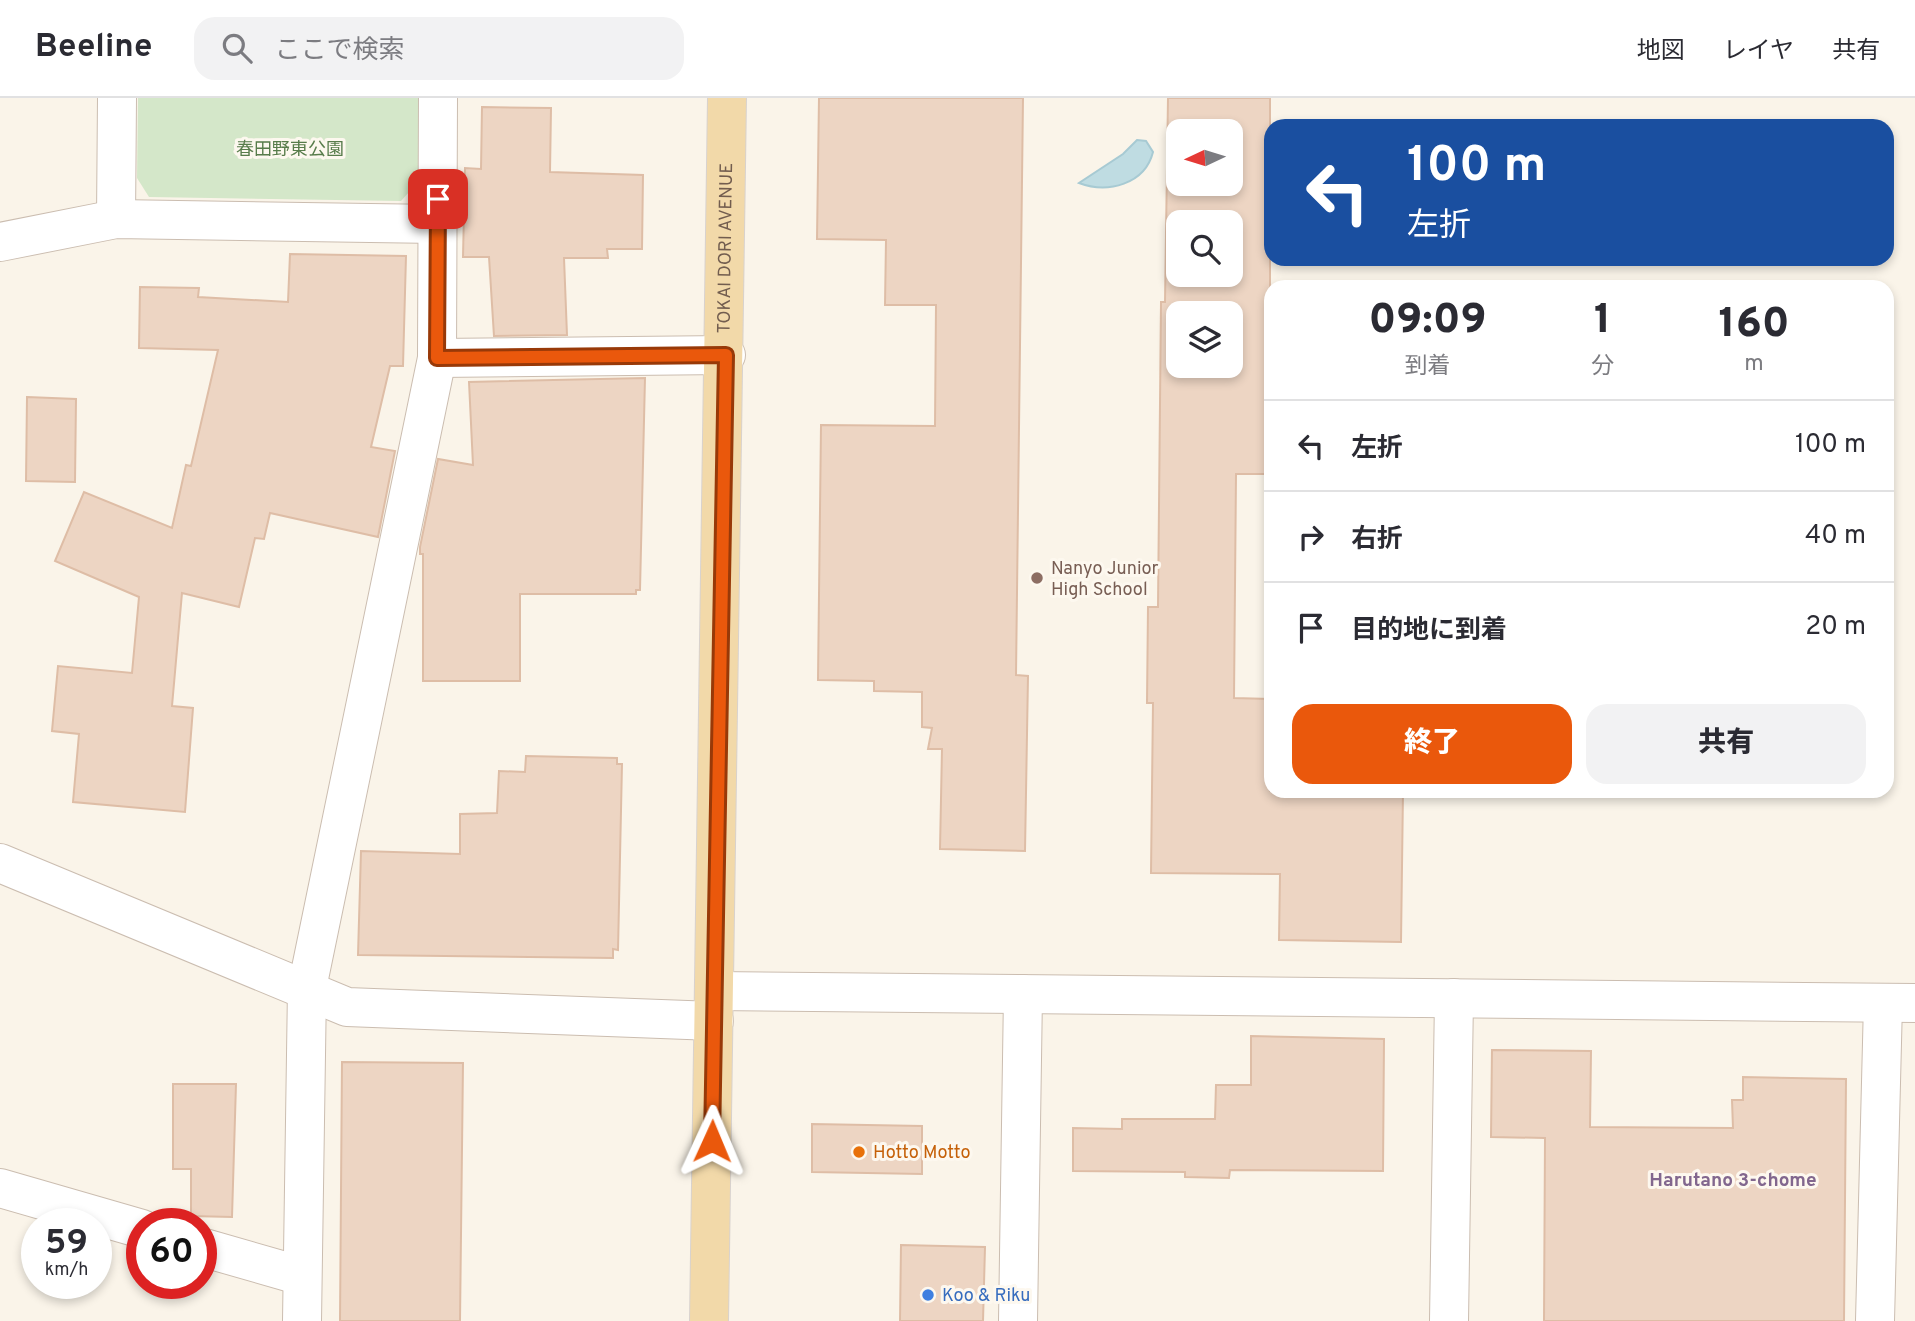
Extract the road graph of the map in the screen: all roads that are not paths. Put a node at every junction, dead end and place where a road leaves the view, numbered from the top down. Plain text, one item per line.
1 (117, 98) edge
2 (438, 98) edge
3 (727, 98) edge
4 (116, 219) junction
5 (437, 224) junction
6 (0, 242) edge
7 (726, 355) junction
8 (437, 358) junction
9 (0, 863) edge
10 (307, 988) junction
11 (1023, 994) junction
12 (1454, 998) junction
13 (1899, 1003) edge
14 (714, 1006) junction
15 (0, 1188) edge
16 (126, 1225) edge
17 (217, 1252) edge
18 (302, 1276) junction
19 (302, 1321) edge
20 (709, 1321) edge
21 (1018, 1321) edge
22 (1449, 1321) edge
23 (1875, 1321) edge

1 - 4 street
2 - 5 street
3 - 7 main road, TOKAI DORI AVENUE
4 - 5 street
4 - 6 street
5 - 8 street
7 - 8 street
7 - 14 main road, TOKAI DORI AVENUE
8 - 10 street
9 - 10 street
10 - 14 street
10 - 18 street
11 - 12 street
11 - 14 street
11 - 21 street
12 - 13 street
12 - 22 street
13 - 23 street
14 - 20 main road, TOKAI DORI AVENUE
15 - 16 street
17 - 18 street
18 - 19 street

